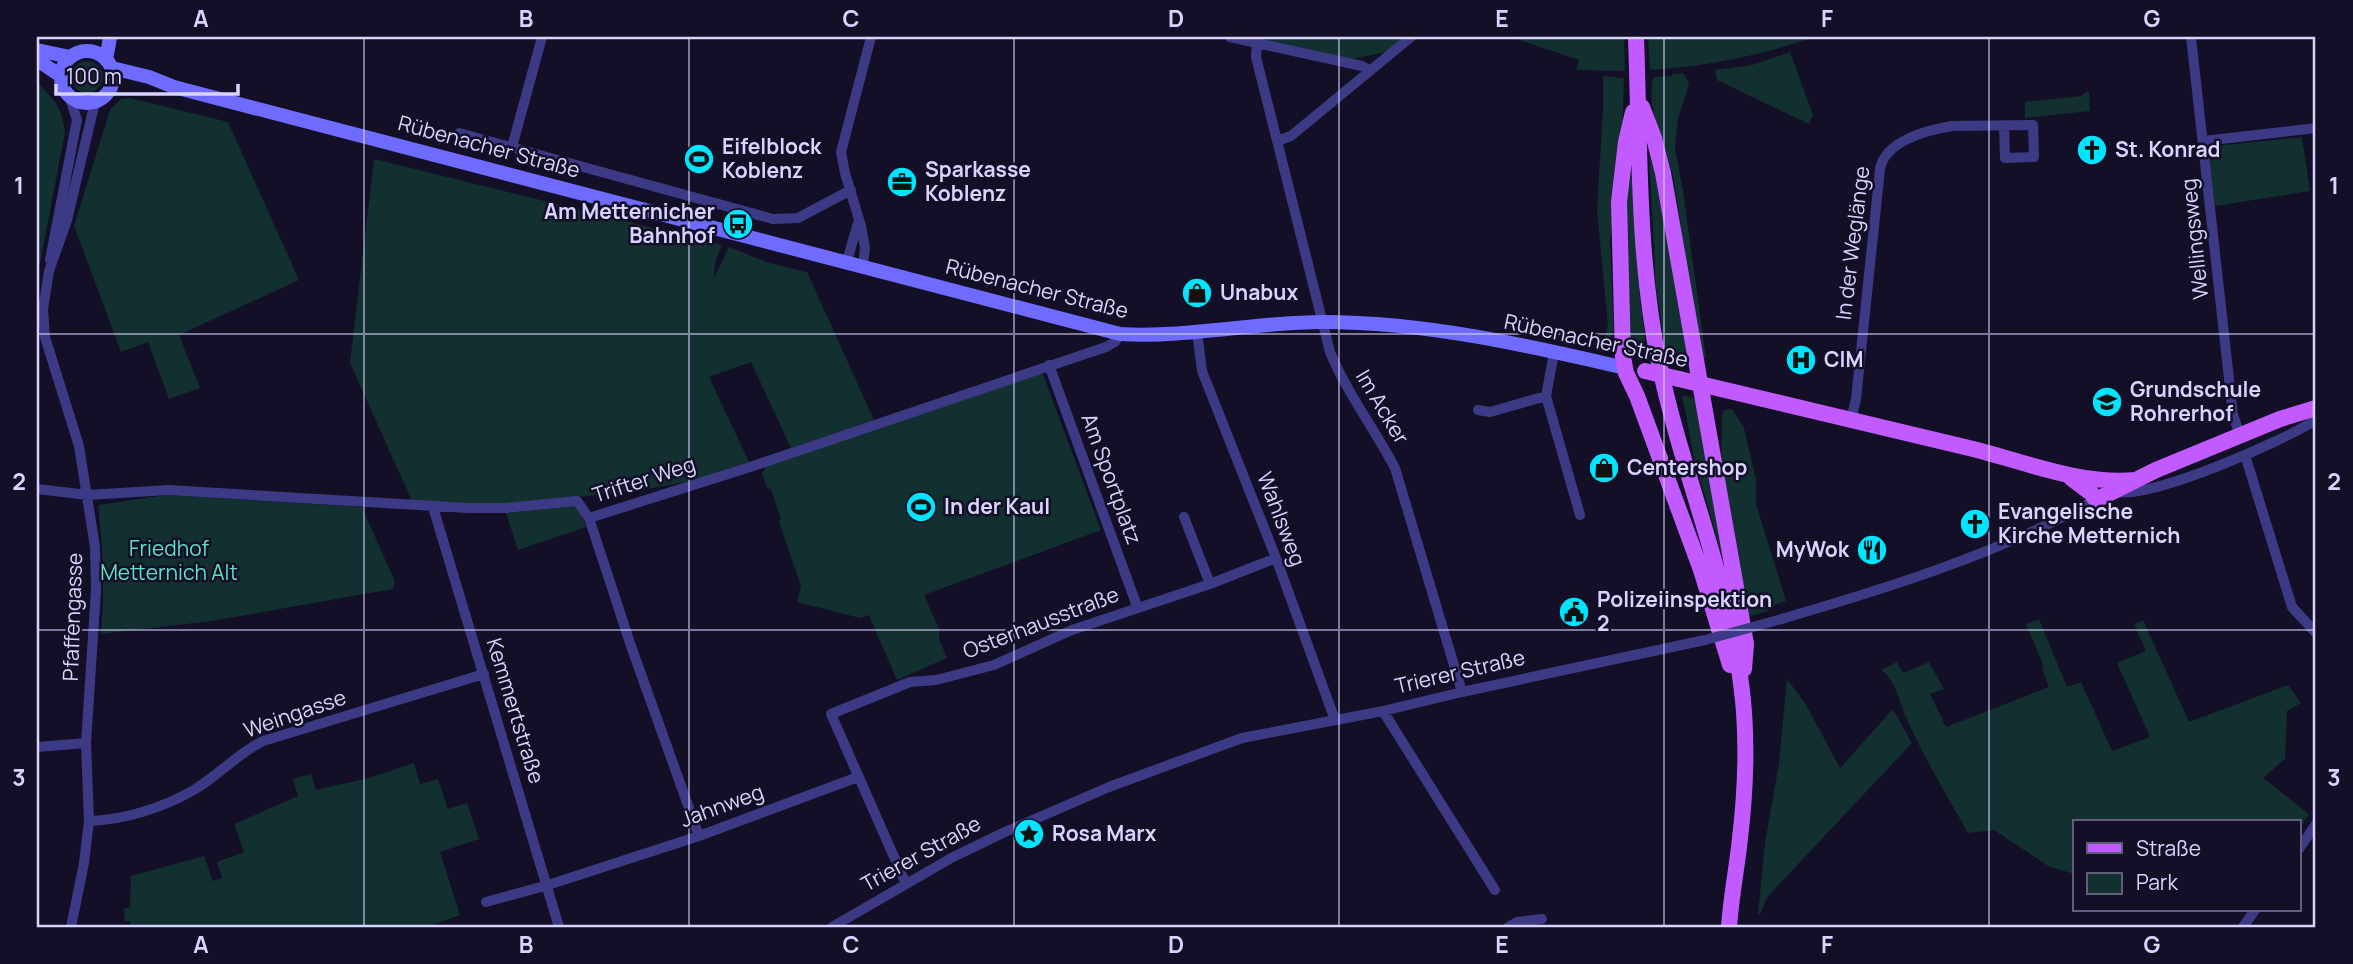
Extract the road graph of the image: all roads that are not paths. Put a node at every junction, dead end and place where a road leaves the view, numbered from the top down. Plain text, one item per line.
1 (96, 37) edge
2 (110, 37) edge
3 (542, 37) edge
4 (871, 37) edge
5 (1230, 37) edge
6 (1411, 37) edge
7 (1636, 37) edge
8 (2191, 37) edge
9 (1257, 43) junction
10 (37, 50) edge
11 (88, 51) junction
12 (70, 57) junction
13 (37, 60) edge
14 (109, 64) junction
15 (1369, 70) junction
16 (61, 76) junction
17 (174, 87) junction
18 (111, 89) junction
19 (1637, 95) junction
20 (71, 98) junction
21 (95, 103) junction
22 (2004, 126) junction
23 (2316, 128) edge
24 (458, 133) dead end
25 (1277, 141) junction
26 (2204, 141) junction
27 (512, 147) junction
28 (851, 190) junction
29 (858, 215) junction
30 (847, 261) junction
31 (863, 265) junction
32 (49, 271) junction
33 (1323, 322) junction
34 (1197, 331) junction
35 (1120, 334) junction
36 (1554, 353) junction
37 (1049, 365) junction
38 (1625, 368) junction
39 (1702, 384) junction
40 (1546, 396) junction
41 (2316, 408) edge
42 (1478, 410) dead end
43 (1851, 420) junction
44 (2316, 420) edge
45 (2240, 435) junction
46 (2245, 455) junction
47 (2066, 474) junction
48 (2135, 480) junction
49 (37, 489) edge
50 (2112, 492) junction
51 (88, 495) junction
52 (2096, 500) junction
53 (433, 507) junction
54 (1580, 515) dead end
55 (1184, 517) dead end
56 (589, 518) junction
57 (1276, 558) junction
58 (1210, 584) junction
59 (1138, 606) junction
60 (2316, 633) edge
61 (484, 674) junction
62 (1741, 682) junction
63 (1462, 692) junction
64 (1383, 711) junction
65 (1335, 720) junction
66 (86, 743) junction
67 (37, 747) edge
68 (858, 777) junction
69 (89, 821) junction
70 (2316, 824) edge
71 (699, 835) junction
72 (2300, 848) edge
73 (906, 884) junction
74 (548, 885) junction
75 (1495, 890) dead end
76 (1731, 898) junction
77 (486, 902) dead end
78 (2254, 912) edge
79 (1542, 919) dead end
80 (71, 927) edge
81 (559, 927) edge
82 (832, 927) edge
83 (1508, 927) edge
84 (1718, 927) edge
85 (1729, 927) edge
86 (2243, 927) edge

1 - 11 main road
2 - 14 main road
3 - 27 street, Rübenacher Straße
4 - 28 street
5 - 9 street
6 - 15 street
7 - 19 main road
8 - 26 street, Wellingsweg
9 - 15 street
9 - 25 street, Im Acker
10 - 12 main road
11 - 12 main road
11 - 14 main road, Rübenacher Straße
12 - 16 main road
13 - 16 main road
14 - 17 main road, Rübenacher Straße
14 - 18 main road
15 - 25 street
16 - 20 main road
17 - 18 main road, Rübenacher Straße
17 - 30 main road, Rübenacher Straße
18 - 21 main road
19 - 38 main road
19 - 39 main road
19 - 62 main road
20 - 21 main road
20 - 32 street, Pfaffengasse
21 - 32 street, Pfaffengasse
22 - 22 street, In der Weglänge
22 - 43 street, In der Weglänge
23 - 26 street
24 - 27 street, Rübenacher Straße
25 - 33 street, Im Acker
26 - 45 street, Wellingsweg
27 - 28 street, Rübenacher Straße
28 - 29 street
29 - 30 street
29 - 31 street
30 - 31 main road, Rübenacher Straße
31 - 35 main road, Rübenacher Straße
32 - 51 street, Pfaffengasse
33 - 34 main road, Rübenacher Straße
33 - 36 main road, Rübenacher Straße
33 - 63 street, Im Acker
34 - 35 main road, Rübenacher Straße
34 - 57 street, Wahlsweg
35 - 37 street, Trifter Weg
36 - 38 main road, Rübenacher Straße
36 - 40 street
37 - 56 street, Trifter Weg
37 - 59 street, Am Sportplatz
38 - 39 main road, Rübenacher Straße, bridge
38 - 62 main road
39 - 43 main road, Rübenacher Straße
39 - 62 main road
40 - 42 street
40 - 54 street
41 - 45 main road, Trierer Straße
43 - 47 main road, Rübenacher Straße
44 - 46 street, Trierer Straße
45 - 48 main road, Trierer Straße
46 - 50 street, Trierer Straße
46 - 60 street
47 - 48 main road, Rübenacher Straße
47 - 52 main road, Rübenacher Straße
48 - 50 main road, Trierer Straße
49 - 51 street, Trifter Weg
50 - 52 main road, Trierer Straße
51 - 53 street, Trifter Weg
51 - 66 street, Pfaffengasse
52 - 63 street, Trierer Straße, bridge
53 - 56 street, Trifter Weg
53 - 61 street, Kemmertstraße
55 - 58 street
56 - 71 street
57 - 58 street, Osterhausstraße
57 - 65 street, Wahlsweg
58 - 59 street, Osterhausstraße
59 - 68 street, Osterhausstraße
61 - 69 street, Weingasse
61 - 74 street, Kemmertstraße
62 - 76 main road
63 - 64 street, Trierer Straße
64 - 65 street, Trierer Straße
64 - 75 street
65 - 73 street, Trierer Straße
66 - 67 street
66 - 69 street, Pfaffengasse
68 - 71 street, Jahnweg
68 - 73 street
69 - 80 street, Pfaffengasse
70 - 72 street
71 - 74 street, Jahnweg
73 - 82 street, Trierer Straße
74 - 77 street, Jahnweg
74 - 81 street, Kemmertstraße
76 - 84 main road
76 - 85 main road
78 - 86 street
79 - 83 street

